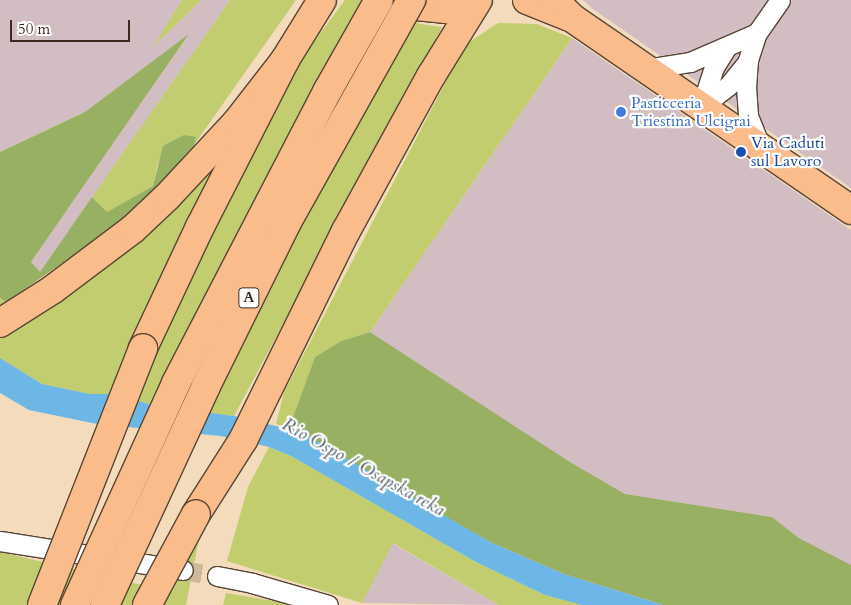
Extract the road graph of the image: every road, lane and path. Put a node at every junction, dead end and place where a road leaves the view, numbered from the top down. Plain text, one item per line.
1 (322, 0) edge
2 (379, 0) edge
3 (404, 0) edge
4 (411, 0) edge
5 (477, 0) edge
6 (527, 0) edge
7 (780, 0) edge
8 (563, 9) edge
9 (757, 33) junction
10 (726, 48) junction
11 (285, 60) junction
12 (748, 60) junction
13 (646, 69) junction
14 (701, 107) junction
15 (761, 148) junction
16 (851, 210) edge
17 (2, 322) edge
18 (0, 540) edge
19 (183, 570) tunnel mouth
20 (217, 576) tunnel mouth
21 (42, 605) edge
22 (75, 605) edge
23 (104, 605) edge
24 (147, 605) edge
25 (328, 605) edge

1 - 11 main road
2 - 22 main road, A, bridge
3 - 5 main road
4 - 23 main road, A, bridge
5 - 24 main road, bridge
6 - 8 main road
7 - 9 street
8 - 13 main road
9 - 10 street
9 - 12 street
10 - 13 street
10 - 14 street
11 - 17 main road
11 - 21 main road, bridge
12 - 14 street
12 - 15 street
13 - 14 main road
14 - 15 main road
15 - 16 main road
18 - 19 street
20 - 25 street

